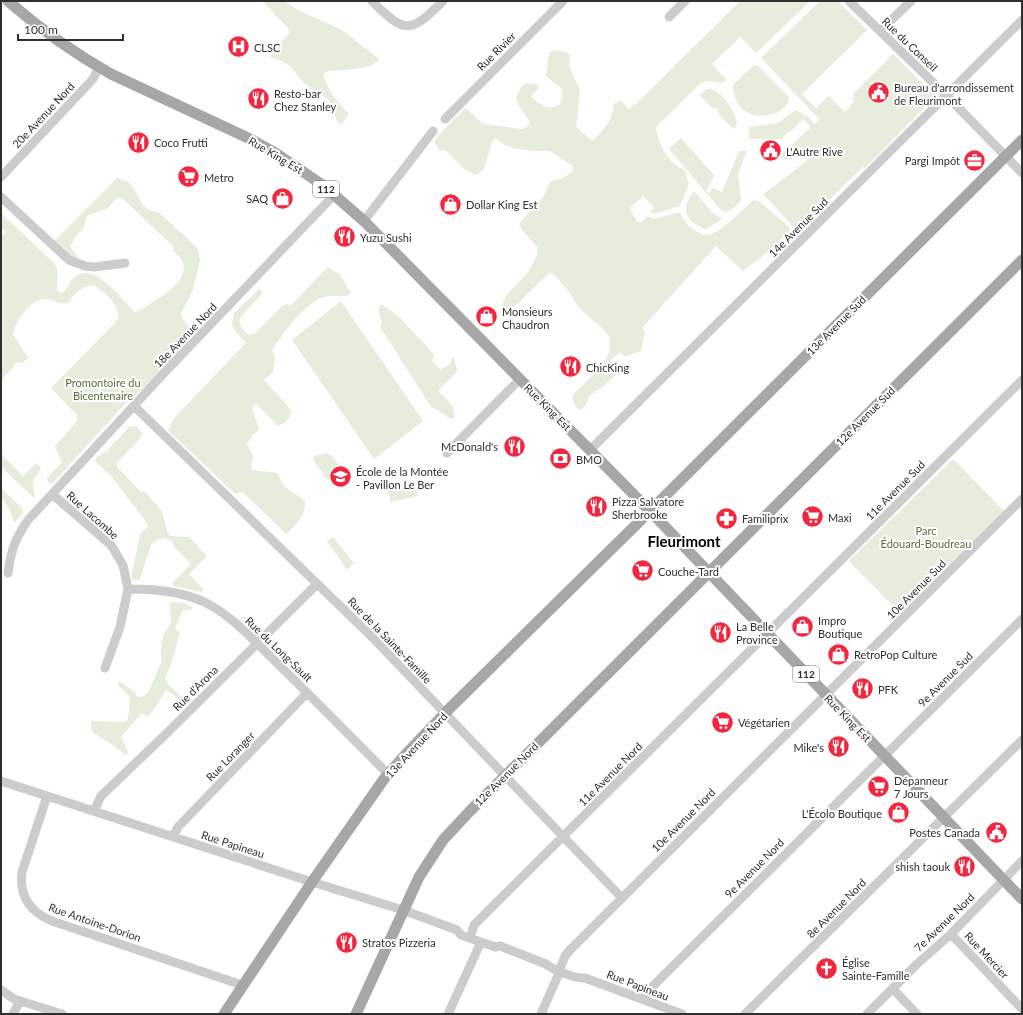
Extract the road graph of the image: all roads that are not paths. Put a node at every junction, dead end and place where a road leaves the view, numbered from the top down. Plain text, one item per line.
1 (8, 1) edge
2 (372, 1) edge
3 (443, 1) edge
4 (563, 1) edge
5 (685, 1) edge
6 (849, 1) edge
7 (910, 1) edge
8 (669, 17) dead end
9 (1022, 20) edge
10 (880, 31) junction
11 (99, 67) junction
12 (946, 95) junction
13 (445, 118) dead end
14 (433, 131) dead end
15 (1022, 140) edge
16 (1006, 156) junction
17 (1022, 173) edge
18 (1, 177) edge
19 (334, 195) junction
20 (1, 197) edge
21 (364, 221) junction
22 (1022, 260) edge
23 (125, 263) dead end
24 (520, 379) junction
25 (1022, 380) edge
26 (134, 406) junction
27 (590, 450) junction
28 (447, 453) dead end
29 (52, 494) junction
30 (1022, 499) edge
31 (650, 511) junction
32 (708, 572) junction
33 (8, 573) dead end
34 (317, 584) junction
35 (128, 589) junction
36 (1022, 619) edge
37 (767, 633) junction
38 (257, 644) junction
39 (104, 668) dead end
40 (307, 693) junction
41 (826, 695) junction
42 (444, 714) junction
43 (1022, 740) edge
44 (885, 756) junction
45 (388, 774) junction
46 (504, 776) junction
47 (1, 781) edge
48 (47, 796) junction
49 (94, 811) junction
50 (944, 817) junction
51 (563, 836) junction
52 (173, 837) junction
53 (1022, 861) edge
54 (1004, 880) junction
55 (312, 882) junction
56 (622, 898) junction
57 (1022, 899) edge
58 (403, 910) junction
59 (457, 930) junction
60 (472, 932) junction
61 (951, 934) junction
62 (481, 942) junction
63 (500, 946) junction
64 (561, 968) junction
65 (242, 985) junction
66 (892, 989) junction
67 (1, 990) edge
68 (644, 1000) junction
69 (20, 1001) junction
70 (1022, 1009) edge
71 (13, 1014) edge
72 (62, 1014) edge
73 (224, 1014) edge
74 (356, 1014) edge
75 (448, 1014) edge
76 (541, 1014) edge
77 (682, 1014) edge
78 (745, 1014) edge
79 (867, 1014) edge
80 (917, 1014) edge

1 - 11 main road, Rue King Est / 112
2 - 3 street
4 - 13 street, Rue Rivier
5 - 8 street
6 - 10 street, Rue du Conseil
7 - 10 street
9 - 12 street, 14e Avenue Sud
10 - 12 street, Rue du Conseil
11 - 18 street, 20e Avenue Nord
11 - 19 main road, Rue King Est / 112
12 - 16 street, Rue du Conseil
12 - 27 street, 14e Avenue Sud
14 - 21 street
15 - 16 main road, 13e Avenue Sud
16 - 17 street, Rue du Conseil
16 - 31 main road, 13e Avenue Sud
19 - 21 main road, Rue King Est / 112
19 - 26 street, 18e Avenue Nord
20 - 23 street
21 - 24 main road, Rue King Est / 112
22 - 32 main road, 12e Avenue Sud
24 - 27 main road, Rue King Est / 112
24 - 28 street
25 - 37 street, 11e Avenue Sud
26 - 29 street, 18e Avenue Nord
26 - 34 street, Rue de la Sainte-Famille
27 - 31 main road, Rue King Est / 112
29 - 33 street, 18e Avenue Nord
29 - 35 street, Rue Lacombe
30 - 41 street, 10e Avenue Sud
31 - 32 main road, Rue King Est / 112
31 - 42 main road, 13e Avenue Nord
32 - 37 main road, Rue King Est / 112
32 - 46 main road, 12e Avenue Nord
34 - 38 street, Rue d'Arona
34 - 42 street, Rue de la Sainte-Famille
35 - 38 street, Rue du Long-Sault
35 - 39 street, Rue Lacombe
36 - 44 street, 9e Avenue Sud
37 - 41 main road, Rue King Est / 112
37 - 51 street, 11e Avenue Nord
38 - 40 street, Rue du Long-Sault
38 - 49 street, Rue d'Arona
40 - 45 street, Rue du Long-Sault
40 - 52 street, Rue Loranger
41 - 44 main road, Rue King Est / 112
41 - 56 street, 10e Avenue Nord
42 - 45 main road, 13e Avenue Nord
42 - 46 street, Rue de la Sainte-Famille
43 - 50 street, 8e Avenue Nord
44 - 50 main road, Rue King Est / 112
44 - 68 street, 9e Avenue Nord
45 - 55 main road, 13e Avenue Nord
46 - 51 street, Rue de la Sainte-Famille
46 - 58 main road, 12e Avenue Nord
47 - 48 street, Rue Papineau
48 - 49 street, Rue Papineau
48 - 65 street, Rue Antoine-Dorion
49 - 52 street, Rue Papineau
50 - 54 main road, Rue King Est / 112
50 - 78 street, 8e Avenue Nord
51 - 56 street, Rue de la Sainte-Famille
51 - 60 street, 11e Avenue Nord
52 - 55 street, Rue Papineau
53 - 54 street, 7e Avenue Nord
54 - 57 main road, Rue King Est / 112
54 - 61 street, 7e Avenue Nord
55 - 58 street, Rue Papineau
55 - 65 main road, 13e Avenue Nord
56 - 64 street, 10e Avenue Nord
58 - 59 street, Rue Papineau
58 - 74 main road, 12e Avenue Nord
59 - 60 street, Rue Papineau
59 - 62 street, Rue Papineau
60 - 63 street, Rue Papineau
61 - 66 street, 7e Avenue Nord
61 - 70 street, Rue Mercier
62 - 63 street, Rue Papineau
62 - 75 street
63 - 64 street, Rue Papineau
64 - 68 street, Rue Papineau
64 - 76 street, 10e Avenue Nord
65 - 73 main road, 13e Avenue Nord
66 - 79 street, 7e Avenue Nord
66 - 80 street
67 - 69 street
68 - 77 street, Rue Papineau
69 - 71 street
69 - 72 street

